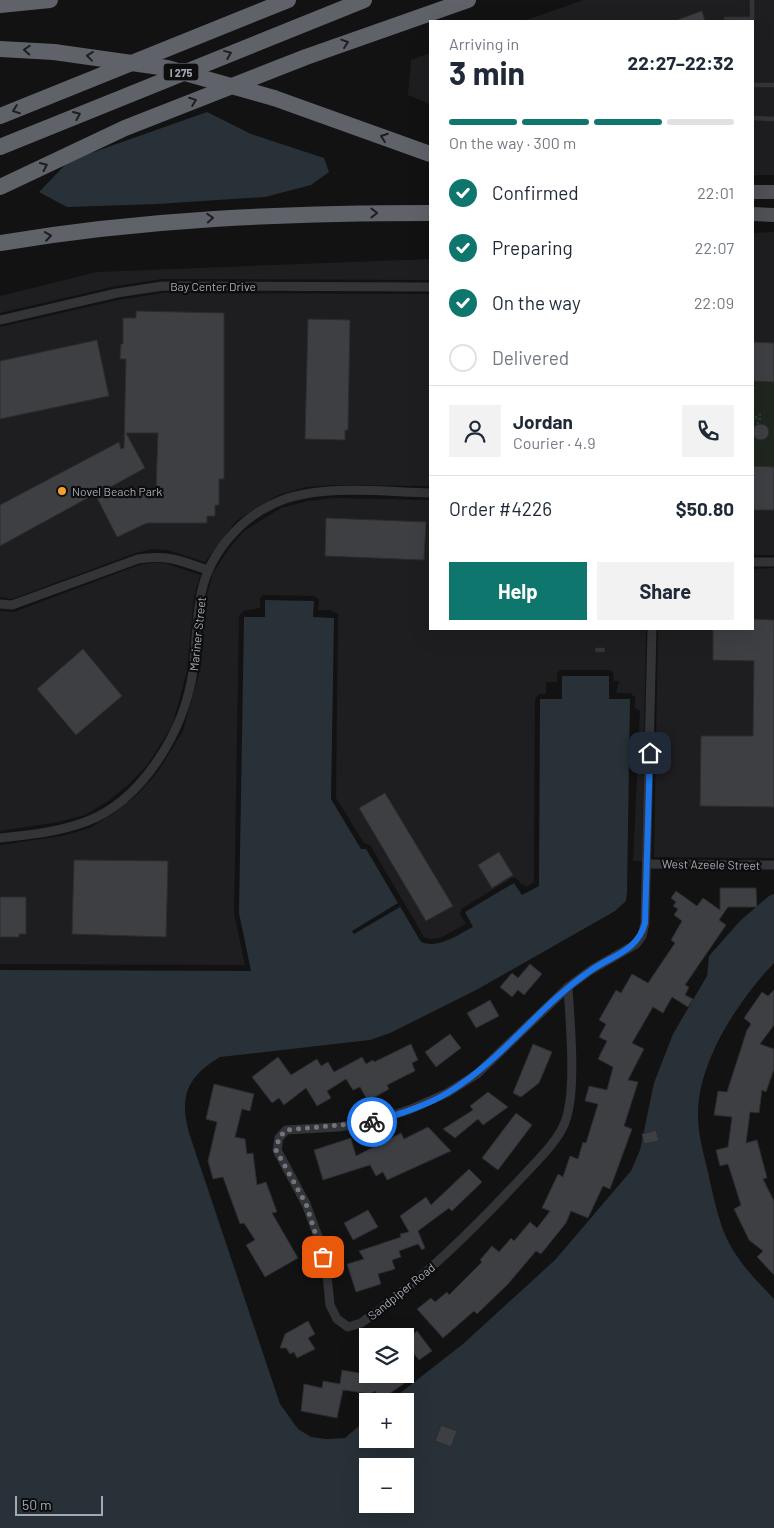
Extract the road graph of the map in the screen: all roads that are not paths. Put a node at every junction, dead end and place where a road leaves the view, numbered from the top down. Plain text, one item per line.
1 (50, 0) edge
2 (288, 0) edge
3 (364, 0) edge
4 (468, 0) edge
5 (752, 0) edge
6 (0, 6) edge
7 (726, 20) edge
8 (0, 49) edge
9 (754, 85) edge
10 (774, 85) edge
11 (0, 116) edge
12 (754, 118) edge
13 (774, 119) edge
14 (0, 147) edge
15 (429, 154) edge
16 (0, 187) edge
17 (754, 192) edge
18 (774, 192) edge
19 (429, 213) edge
20 (754, 214) edge
21 (774, 214) edge
22 (0, 244) edge
23 (429, 287) edge
24 (0, 320) edge
25 (429, 493) edge
26 (754, 562) edge
27 (774, 562) edge
28 (207, 570) junction
29 (0, 604) edge
30 (652, 630) edge
31 (597, 650) dead end
32 (603, 650) dead end
33 (0, 838) edge
34 (648, 864) junction
35 (774, 865) edge
36 (568, 987) junction

1 - 6 highway
2 -> 11 highway, I 275
14 -> 3 highway, I 275
16 -> 4 highway
5 - 7 lane
15 -> 8 highway, bridge
9 - 10 lane
12 - 13 lane
17 - 18 main road
22 -> 19 highway
20 - 21 main road
23 - 24 street, Bay Center Drive
25 - 28 street, Mariner Street
26 - 27 street
28 - 29 street
28 - 33 street, Mariner Street
30 - 34 street
31 - 32 lane
34 - 35 street, West Azeele Street
34 - 36 street, Sandpiper Road
36 - 36 street, Sandpiper Road

